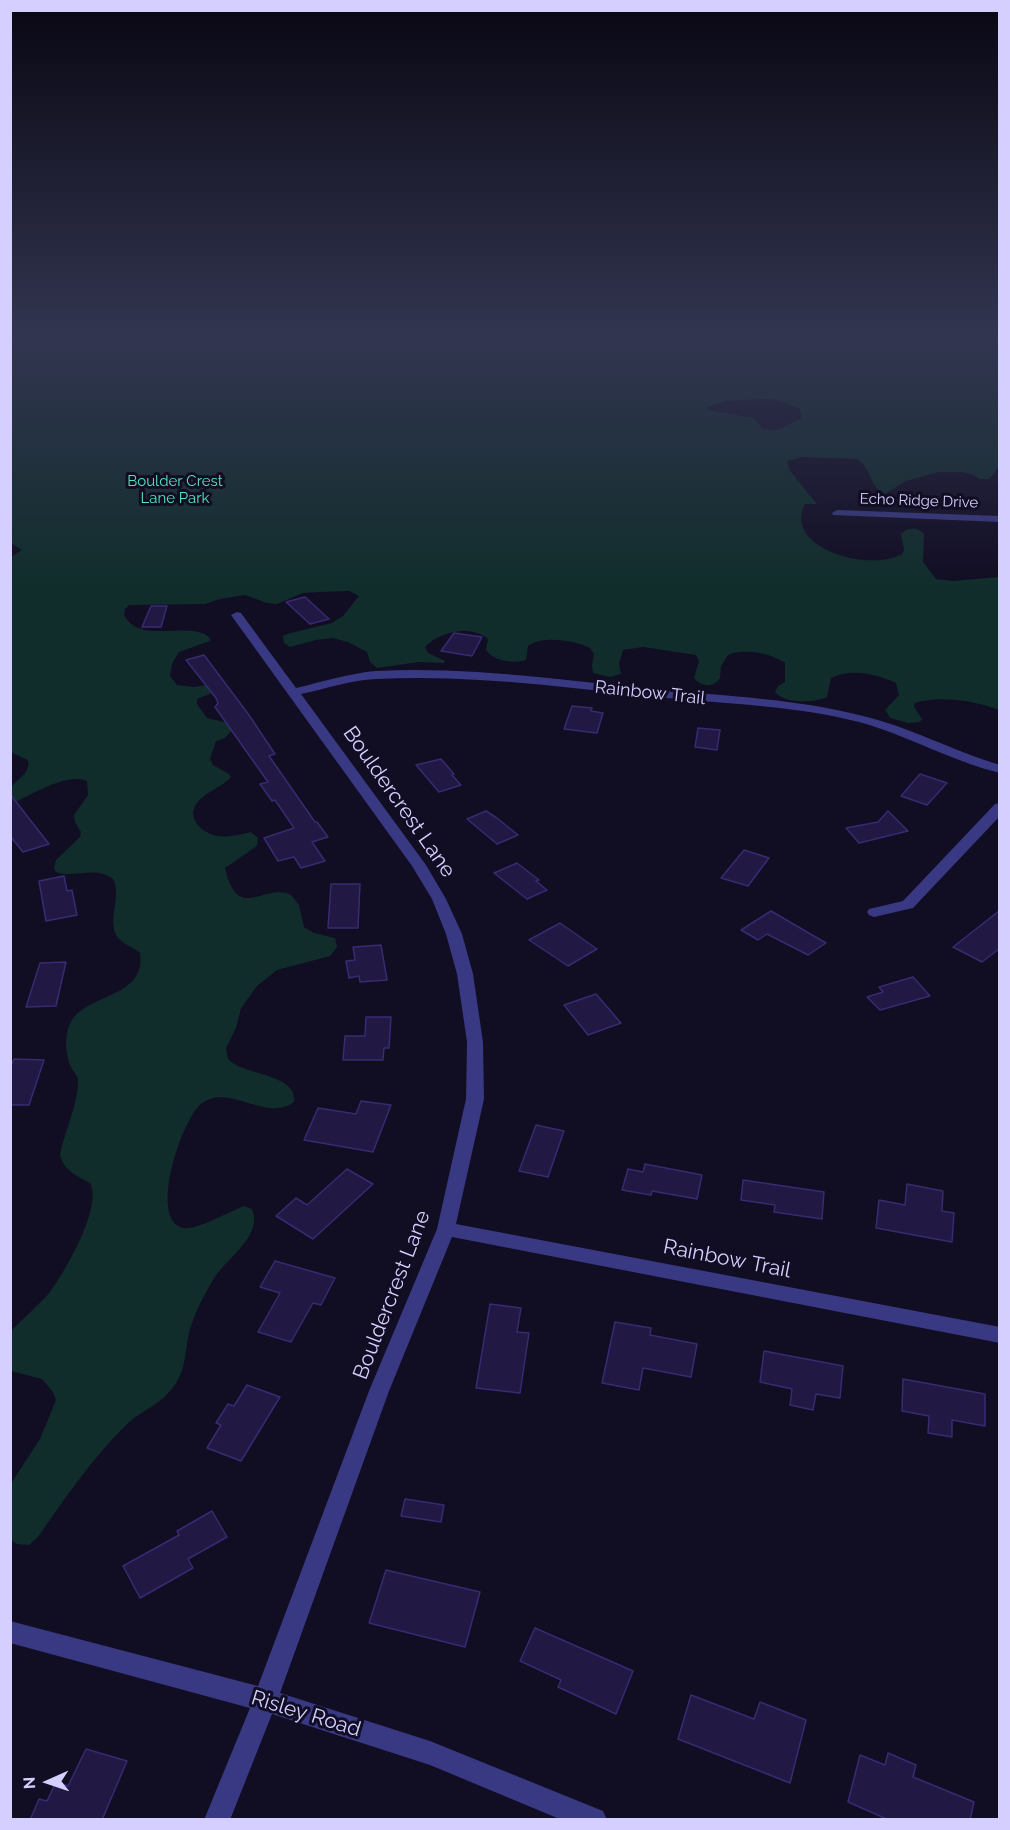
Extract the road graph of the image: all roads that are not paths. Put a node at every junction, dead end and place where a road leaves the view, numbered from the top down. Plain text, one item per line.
1 (837, 513) dead end
2 (999, 519) edge
3 (237, 615) dead end
4 (292, 692) junction
5 (999, 770) edge
6 (999, 807) edge
7 (874, 912) dead end
8 (446, 1229) junction
9 (999, 1335) edge
10 (10, 1632) edge
11 (265, 1700) junction
12 (217, 1820) edge
13 (594, 1820) edge

1 - 2 street, Echo Ridge Drive
3 - 4 street, Bouldercrest Lane
4 - 5 street, Rainbow Trail
4 - 8 street, Bouldercrest Lane
6 - 7 street
8 - 9 street, Rainbow Trail
8 - 11 street, Bouldercrest Lane
10 - 11 street, Risley Road
11 - 12 street, Bouldercrest Lane
11 - 13 street, Risley Road

